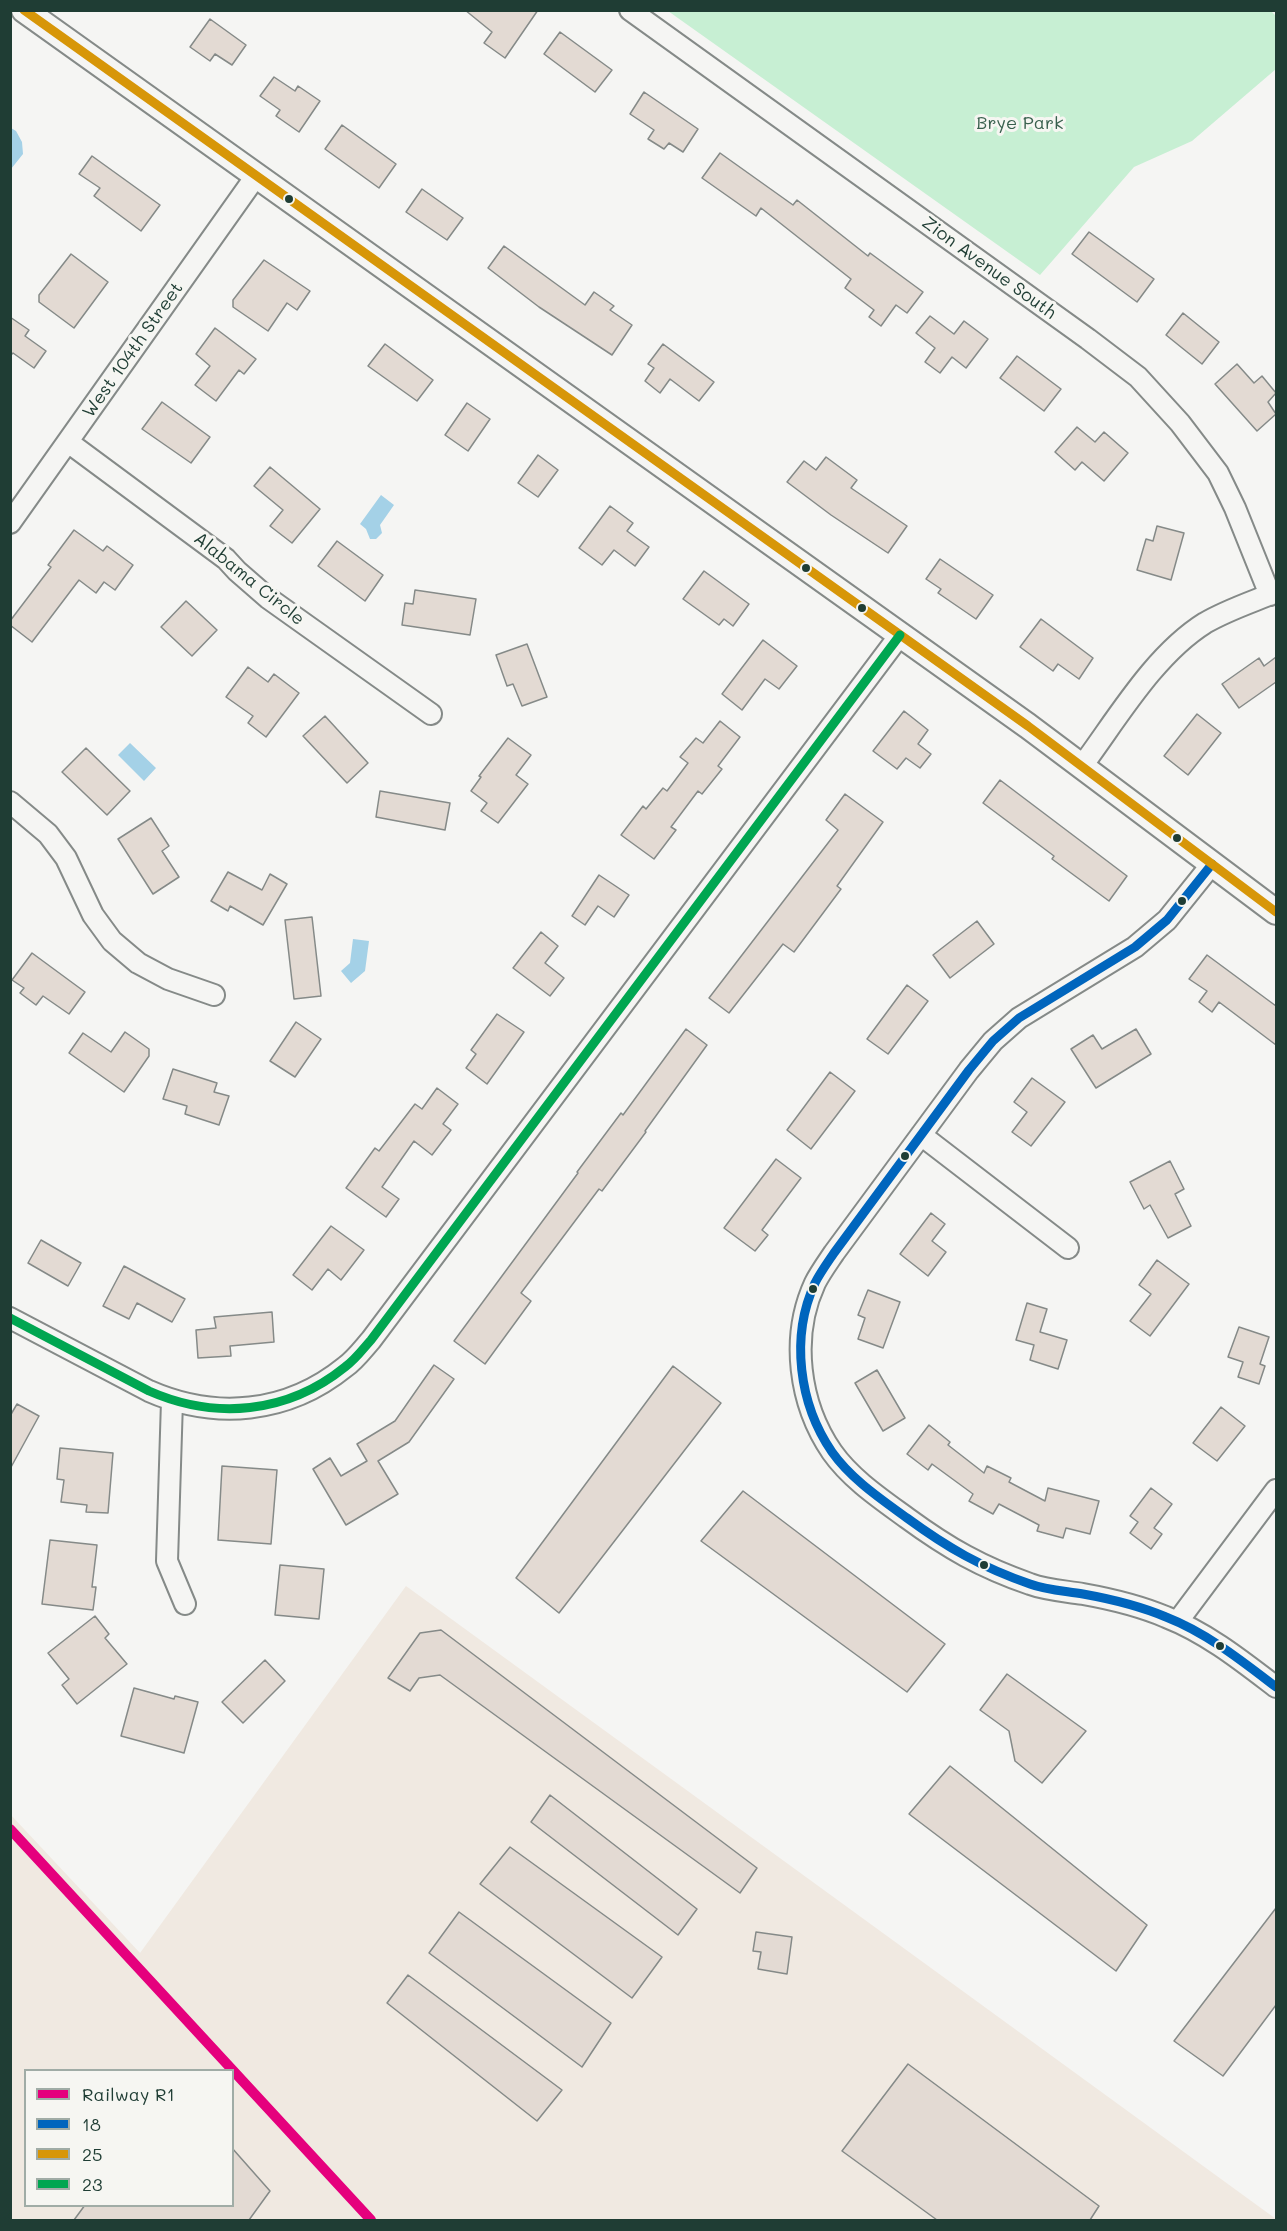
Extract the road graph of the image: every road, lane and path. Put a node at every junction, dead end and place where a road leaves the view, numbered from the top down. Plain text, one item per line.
1 (24, 10) edge
2 (632, 11) edge
3 (256, 176) junction
4 (68, 442) junction
5 (10, 523) edge
6 (1273, 594) edge
7 (900, 635) junction
8 (431, 714) dead end
9 (1082, 766) junction
10 (10, 802) edge
11 (1212, 864) junction
12 (1276, 912) edge
13 (214, 995) dead end
14 (921, 1135) junction
15 (1068, 1248) dead end
16 (10, 1318) edge
17 (172, 1401) junction
18 (1276, 1490) edge
19 (185, 1604) dead end
20 (1178, 1622) junction
21 (1276, 1687) edge

1 - 3 street
2 - 6 street, Zion Avenue South
3 - 4 street, West 104th Street
3 - 7 street
4 - 5 street, West 104th Street
4 - 8 street, Alabama Circle
6 - 9 street
7 - 9 street
7 - 17 street
9 - 11 street
10 - 13 street
11 - 12 street
11 - 14 street
14 - 15 street
14 - 20 street
16 - 17 street
17 - 19 street
18 - 20 street
20 - 21 street

